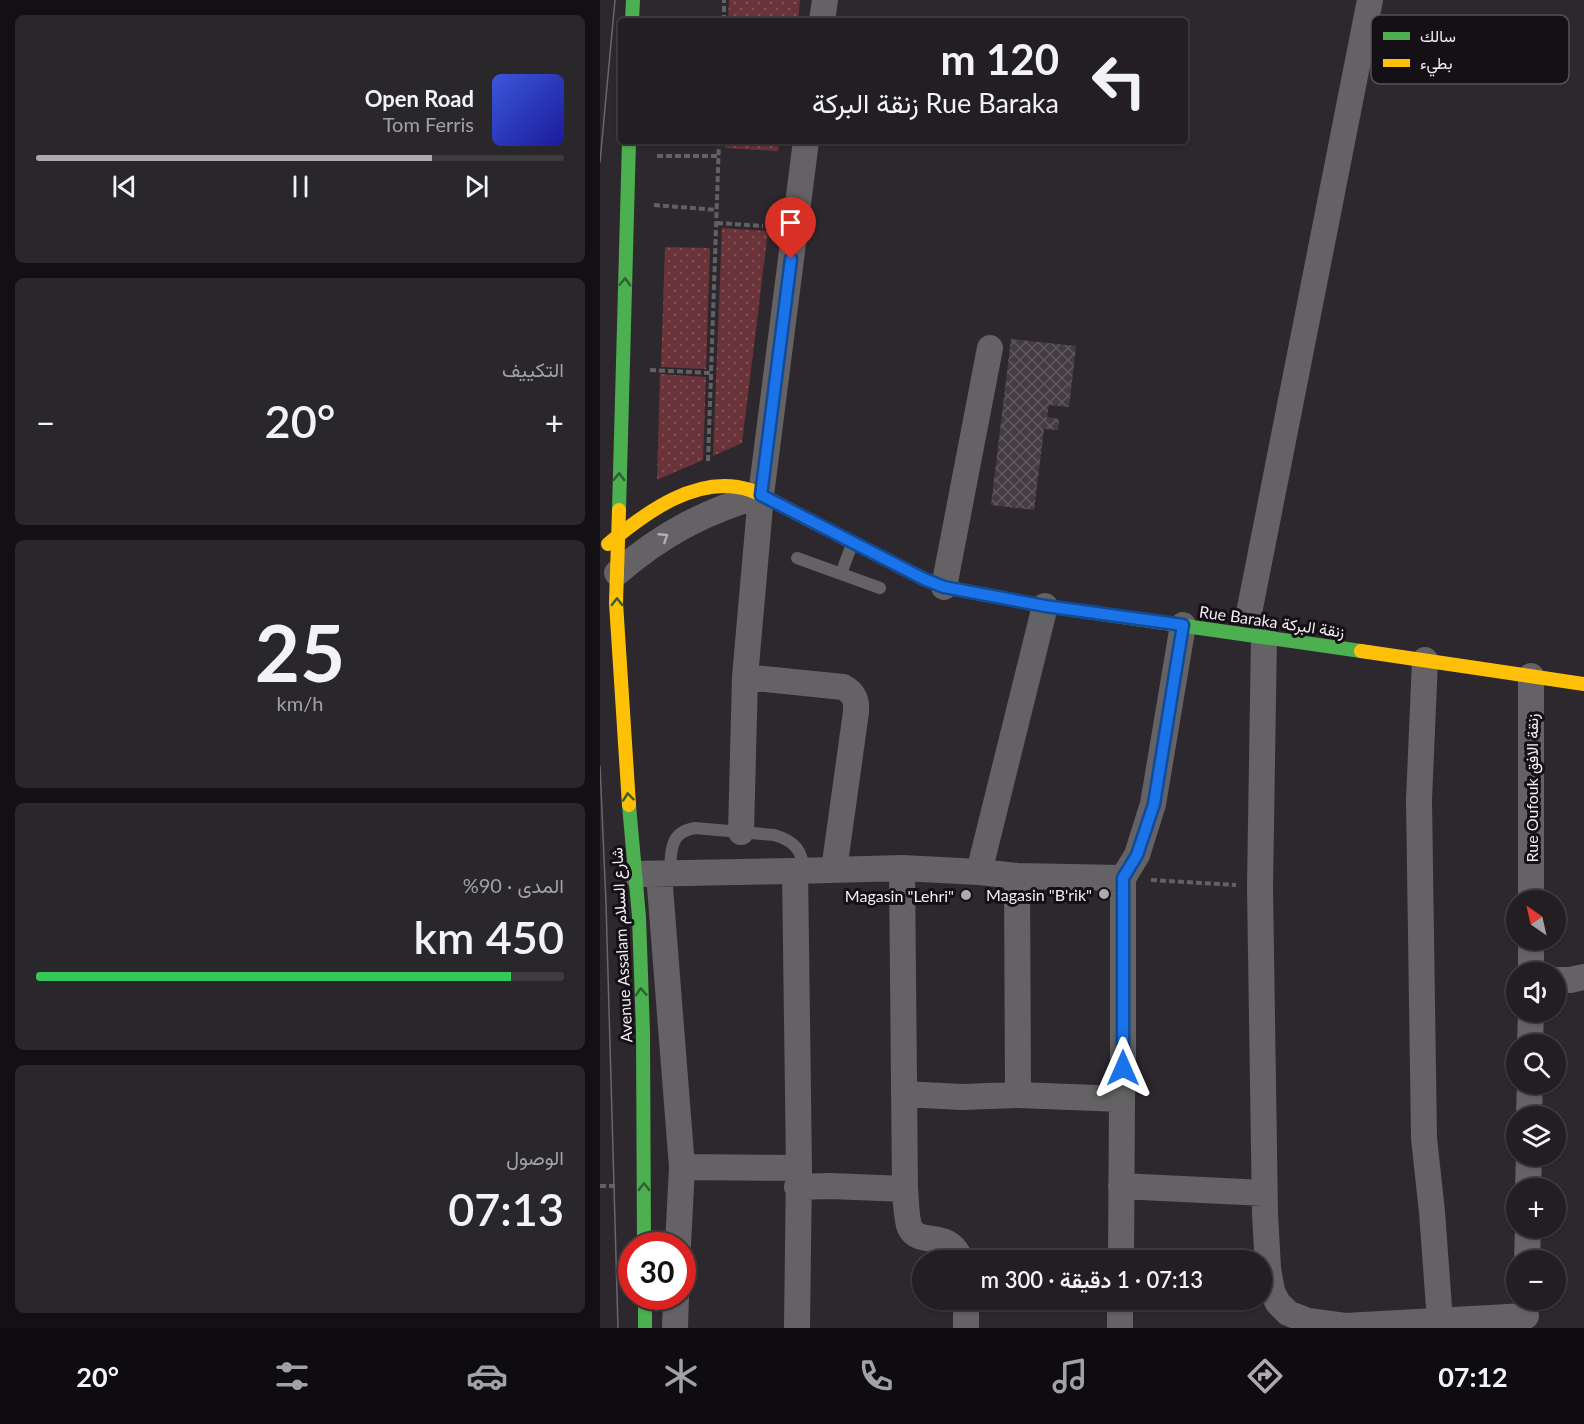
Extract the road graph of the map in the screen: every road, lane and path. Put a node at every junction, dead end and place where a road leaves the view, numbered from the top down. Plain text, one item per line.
1 (633, 0) edge
2 (724, 0) edge
3 (825, 0) edge
4 (1370, 0) edge
5 (632, 18) edge
6 (724, 18) edge
7 (822, 18) edge
8 (629, 144) edge
9 (719, 144) edge
10 (806, 144) edge
11 (656, 156) dead end
12 (719, 156) junction
13 (654, 205) dead end
14 (717, 210) junction
15 (717, 223) junction
16 (763, 226) dead end
17 (990, 348) dead end
18 (646, 370) dead end
19 (711, 373) junction
20 (708, 467) dead end
21 (761, 495) junction
22 (619, 536) junction
23 (852, 543) junction
24 (600, 551) edge
25 (797, 558) dead end
26 (841, 574) junction
27 (609, 580) edge
28 (944, 587) junction
29 (880, 588) dead end
30 (1045, 606) junction
31 (1249, 613) dead end
32 (1183, 625) junction
33 (1264, 636) junction
34 (1425, 660) junction
35 (1531, 676) junction
36 (745, 677) junction
37 (1584, 684) edge
38 (741, 832) junction
39 (902, 868) junction
40 (834, 870) junction
41 (800, 871) junction
42 (979, 872) junction
43 (655, 874) junction
44 (1017, 876) junction
45 (1123, 878) junction
46 (1260, 887) junction
47 (1531, 890) edge
48 (1584, 976) edge
49 (1566, 980) edge
50 (904, 1094) junction
51 (1018, 1095) junction
52 (1122, 1099) junction
53 (681, 1167) junction
54 (798, 1178) junction
55 (1121, 1186) junction
56 (905, 1189) junction
57 (1264, 1193) junction
58 (644, 1232) edge
59 (678, 1232) edge
60 (955, 1250) edge
61 (1121, 1250) edge
62 (645, 1310) edge
63 (676, 1310) edge
64 (966, 1310) edge
65 (1120, 1310) edge
66 (1526, 1314) edge
67 (1440, 1321) junction
68 (1345, 1327) edge
69 (645, 1328) edge
70 (675, 1328) edge
71 (797, 1328) edge
72 (966, 1328) edge
73 (1120, 1328) edge

1 - 5 main road
2 - 6 path
3 - 7 street
4 - 31 street
22 -> 8 main road, Avenue Assalam شارع السلام
9 - 12 path
10 - 21 street
11 - 12 path
12 - 14 path
13 - 14 path
14 - 15 path
15 - 16 path
15 - 19 path
17 - 28 street
18 - 19 path
19 - 20 path
21 - 22 main road, Rue Baraka زنقة البركة
21 - 23 main road, Rue Baraka زنقة البركة
27 -> 21 street
21 - 36 street
22 - 24 main road
22 - 27 main road, Avenue Assalam شارع السلام
23 - 26 lane
23 - 28 main road, Rue Baraka زنقة البركة
25 - 26 lane
26 - 29 lane
43 -> 27 main road, Avenue Assalam شارع السلام
28 - 30 main road, Rue Baraka زنقة البركة
30 - 32 main road, Rue Baraka زنقة البركة
30 - 42 street
32 - 33 main road, Rue Baraka زنقة البركة
32 - 45 street
33 - 34 main road, Rue Baraka زنقة البركة
33 - 46 street
34 - 35 main road, Rue Baraka زنقة البركة
34 - 67 street
35 - 37 main road, Rue Baraka زنقة البركة
35 - 47 street, Rue Oufouk زنقة الافق
36 - 38 street
36 - 40 street
38 - 41 lane
38 - 43 lane
39 - 40 street
39 - 42 street
39 - 50 street
40 - 41 street
41 - 43 street
41 - 54 street
42 - 44 street
43 - 53 street
58 -> 43 main road, Avenue Assalam شارع السلام
44 - 45 street
44 - 51 street
45 - 46 path
45 - 52 street
46 - 57 street
48 - 49 street
50 - 51 street
50 - 56 street
51 - 52 street
52 - 55 street
53 - 54 street
53 - 59 street
54 - 56 street
54 - 71 street
55 - 57 street
55 - 61 street
56 - 60 street
57 - 68 street
62 - 69 main road
63 - 70 street
64 - 72 street
65 - 73 street
66 - 67 street
67 - 68 street

